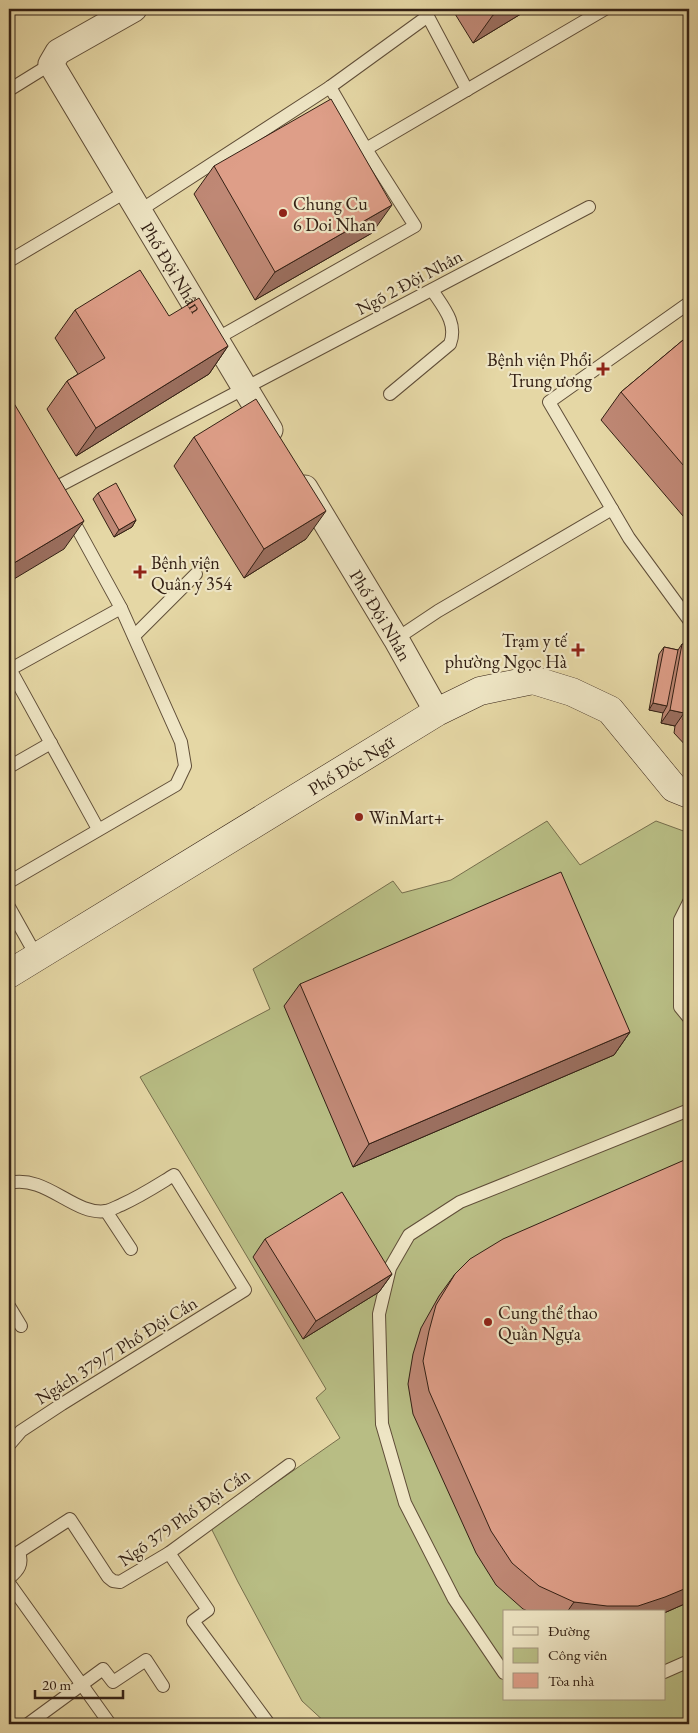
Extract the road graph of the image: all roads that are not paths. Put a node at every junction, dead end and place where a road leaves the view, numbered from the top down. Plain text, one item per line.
1 (134, 9) edge
2 (605, 9) edge
3 (426, 13) edge
4 (51, 64) junction
5 (330, 87) junction
6 (9, 90) edge
7 (466, 90) junction
8 (366, 149) junction
9 (133, 201) junction
10 (589, 206) dead end
11 (9, 261) edge
12 (432, 290) junction
13 (689, 303) edge
14 (216, 339) junction
15 (246, 389) junction
16 (390, 394) dead end
17 (281, 448) edge
18 (296, 473) edge
19 (612, 509) junction
20 (196, 574) dead end
21 (122, 608) junction
22 (689, 620) edge
23 (134, 636) junction
24 (396, 639) junction
25 (10, 669) edge
26 (437, 712) junction
27 (51, 743) junction
28 (9, 767) edge
29 (689, 794) edge
30 (98, 829) junction
31 (9, 882) edge
32 (689, 902) edge
33 (9, 907) edge
34 (37, 957) junction
35 (9, 974) edge
36 (689, 1018) edge
37 (689, 1110) edge
38 (9, 1183) edge
39 (106, 1211) junction
40 (131, 1249) dead end
41 (9, 1306) edge
42 (22, 1326) dead end
43 (9, 1445) edge
44 (289, 1465) dead end
45 (169, 1552) junction
46 (9, 1578) edge
47 (9, 1583) edge
48 (689, 1661) edge
49 (666, 1671) edge
50 (503, 1672) edge
51 (82, 1684) junction
52 (162, 1686) dead end
53 (28, 1724) edge
54 (110, 1724) edge
55 (269, 1724) edge

1 - 4 street
2 - 7 lane
3 - 5 lane
3 - 7 lane
4 - 6 lane
4 - 9 street, Phố Đội Nhân
5 - 8 lane
5 - 9 lane
7 - 8 lane
8 - 14 lane
9 - 11 lane
9 - 14 street, Phố Đội Nhân
10 - 12 lane, Ngõ 2 Đội Nhân
12 - 15 lane, Ngõ 2 Đội Nhân
12 - 16 lane
13 - 19 lane
14 - 15 street, Phố Đội Nhân
15 - 17 street, Phố Đội Nhân
15 - 21 lane, Ngõ 2 Đội Nhân
18 - 24 street, Phố Đội Nhân
19 - 22 lane
19 - 24 lane
20 - 23 lane
21 - 23 lane
21 - 25 lane
23 - 30 lane
24 - 26 street, Phố Đội Nhân
25 - 27 lane
26 - 29 street, Phố Đốc Ngữ
26 - 34 street, Phố Đốc Ngữ
27 - 28 lane
27 - 30 lane
30 - 31 lane
32 - 36 lane
33 - 34 lane
34 - 35 street, Phố Đốc Ngữ
37 - 50 lane
38 - 39 lane
39 - 40 lane
39 - 43 lane, Ngách 379/7 Phố Đội Cấn
41 - 42 lane
44 - 45 lane, Ngõ 379 Phố Đội Cấn
45 - 46 lane, Ngõ 379 Phố Đội Cấn
45 - 55 lane
47 - 51 lane
48 - 49 lane
51 - 52 lane
51 - 53 lane
51 - 54 lane

